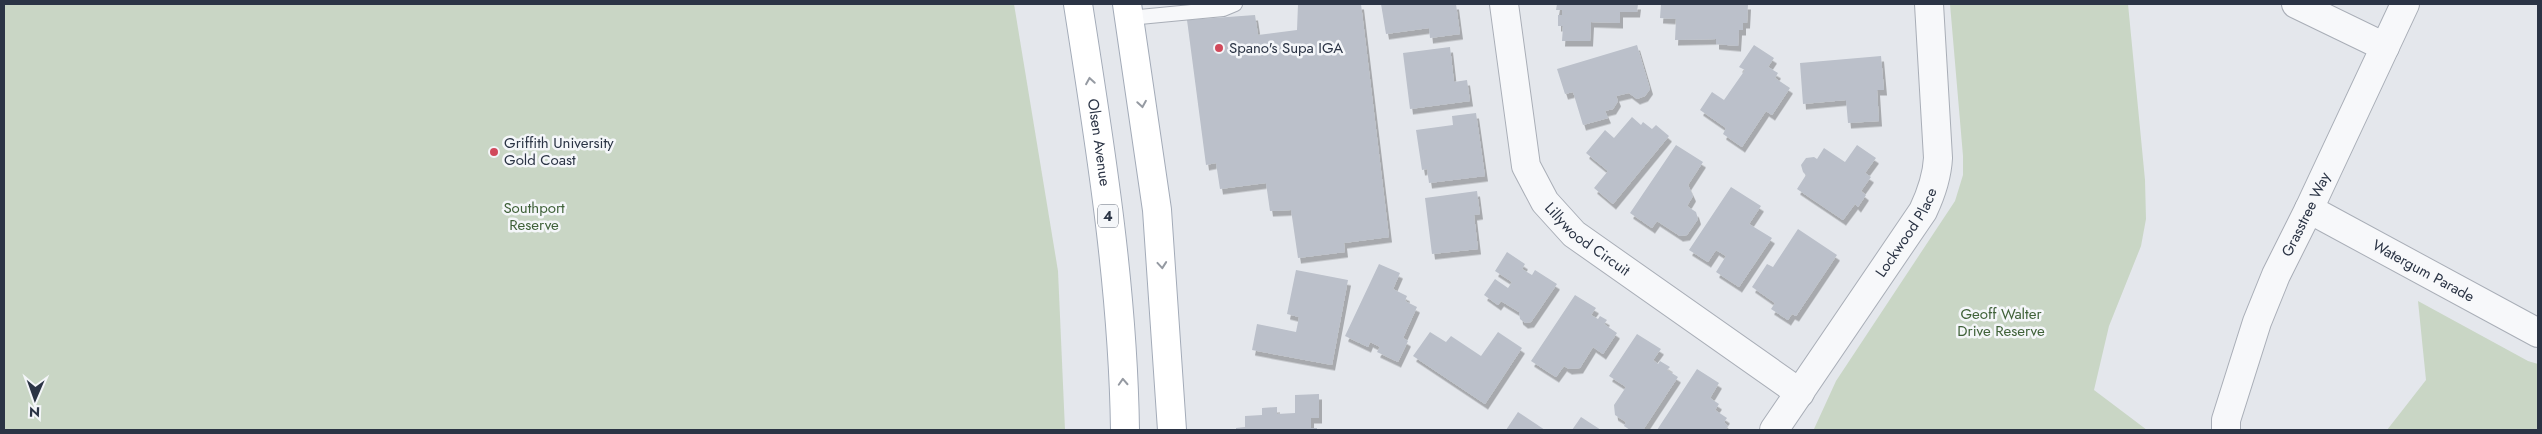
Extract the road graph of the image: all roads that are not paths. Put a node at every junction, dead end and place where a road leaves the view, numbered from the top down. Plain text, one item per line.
1 (1078, 4) edge
2 (1235, 4) edge
3 (1504, 4) edge
4 (1929, 4) edge
5 (2296, 4) edge
6 (2405, 4) edge
7 (1128, 11) edge
8 (2385, 47) junction
9 (2309, 209) junction
10 (2538, 334) edge
11 (1800, 393) junction
12 (1125, 430) edge
13 (1172, 430) edge
14 (1774, 430) edge
15 (2226, 430) edge

12 -> 1 main road, Olsen Avenue / 4
2 - 7 lane
3 - 11 street, Lillywood Circuit
4 - 11 street, Lockwood Place
5 - 8 street
6 - 8 street, Grasstree Way
7 -> 13 main road
8 - 9 street, Grasstree Way
9 - 10 street, Watergum Parade
9 - 15 street, Grasstree Way
11 - 14 street, Lockwood Place

